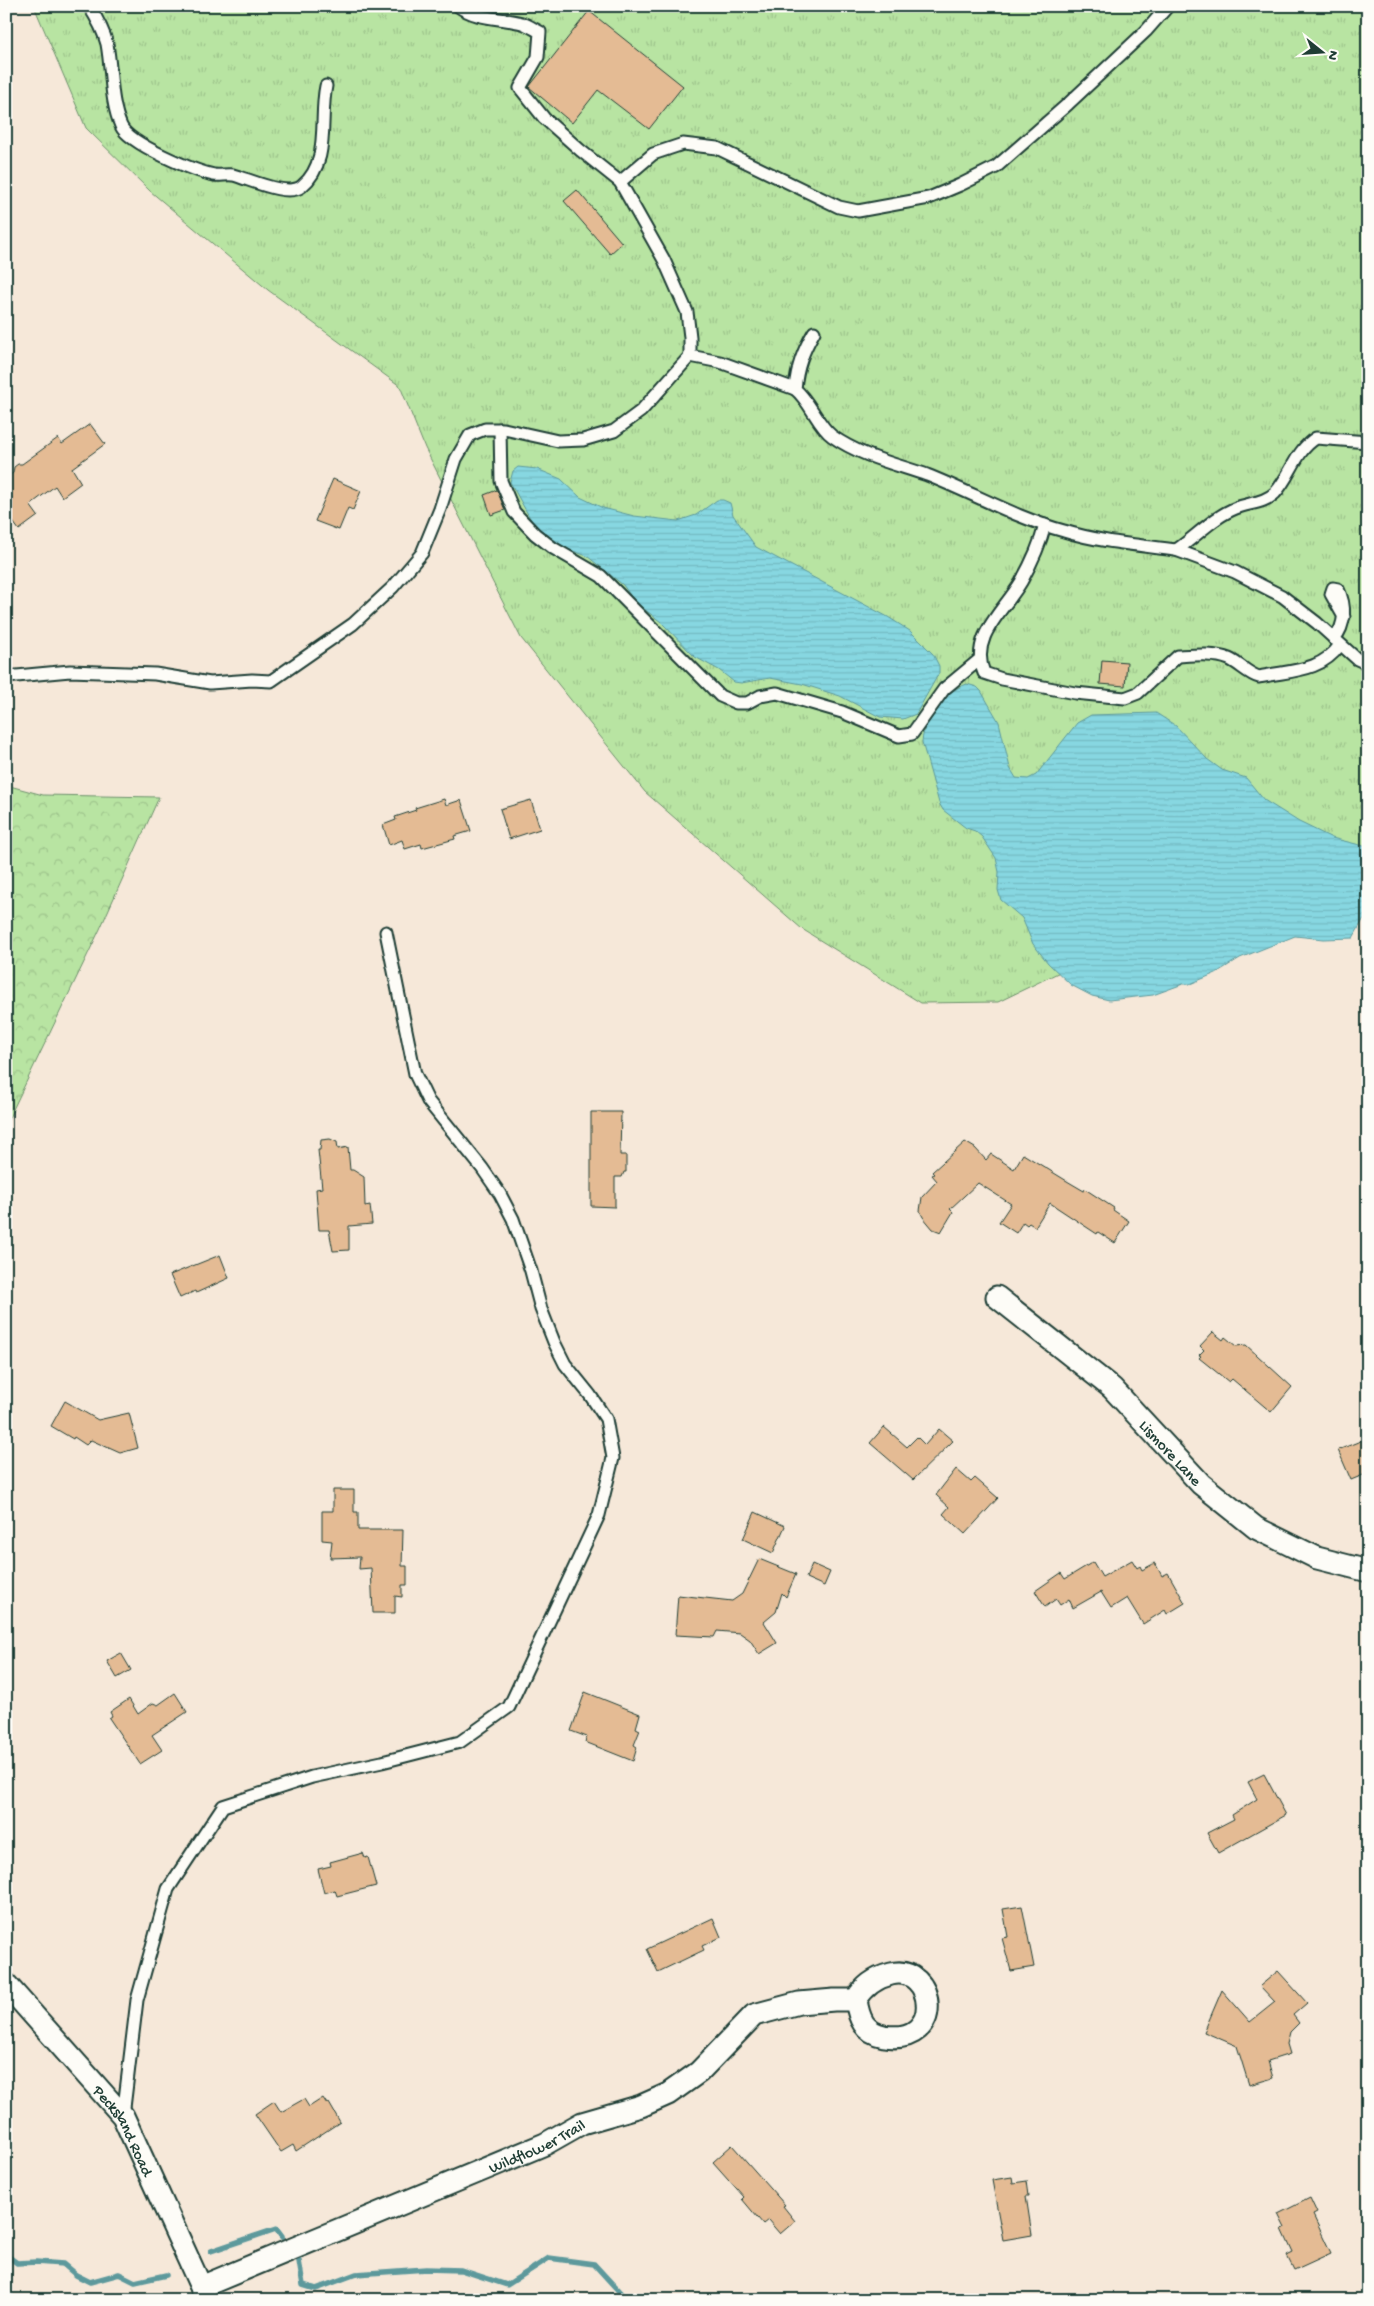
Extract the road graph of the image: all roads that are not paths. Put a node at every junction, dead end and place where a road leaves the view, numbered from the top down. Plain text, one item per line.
1 (90, 6) edge
2 (458, 6) edge
3 (1168, 6) edge
4 (326, 86) dead end
5 (620, 182) junction
6 (814, 332) dead end
7 (690, 356) junction
8 (795, 389) junction
9 (500, 429) junction
10 (1368, 442) edge
11 (1045, 525) junction
12 (1176, 550) junction
13 (1344, 617) dead end
14 (1337, 642) junction
15 (979, 660) junction
16 (1368, 664) edge
17 (6, 677) edge
18 (386, 932) dead end
19 (997, 1297) dead end
20 (1368, 1571) edge
21 (6, 1984) edge
22 (856, 2000) dead end
23 (123, 2116) junction
24 (204, 2293) edge

1 - 4 lane
2 - 5 lane
3 - 5 lane
5 - 7 lane
6 - 8 lane
7 - 8 lane
7 - 9 lane
8 - 11 lane
9 - 15 lane
9 - 17 lane
10 - 12 lane
11 - 12 lane
11 - 15 lane
12 - 14 lane
13 - 14 lane
14 - 15 lane
14 - 16 lane
18 - 23 lane
19 - 20 street, Lismore Lane
21 - 23 street, Pecksland Road
22 - 24 street, Wildflower Trail
23 - 24 street, Pecksland Road

